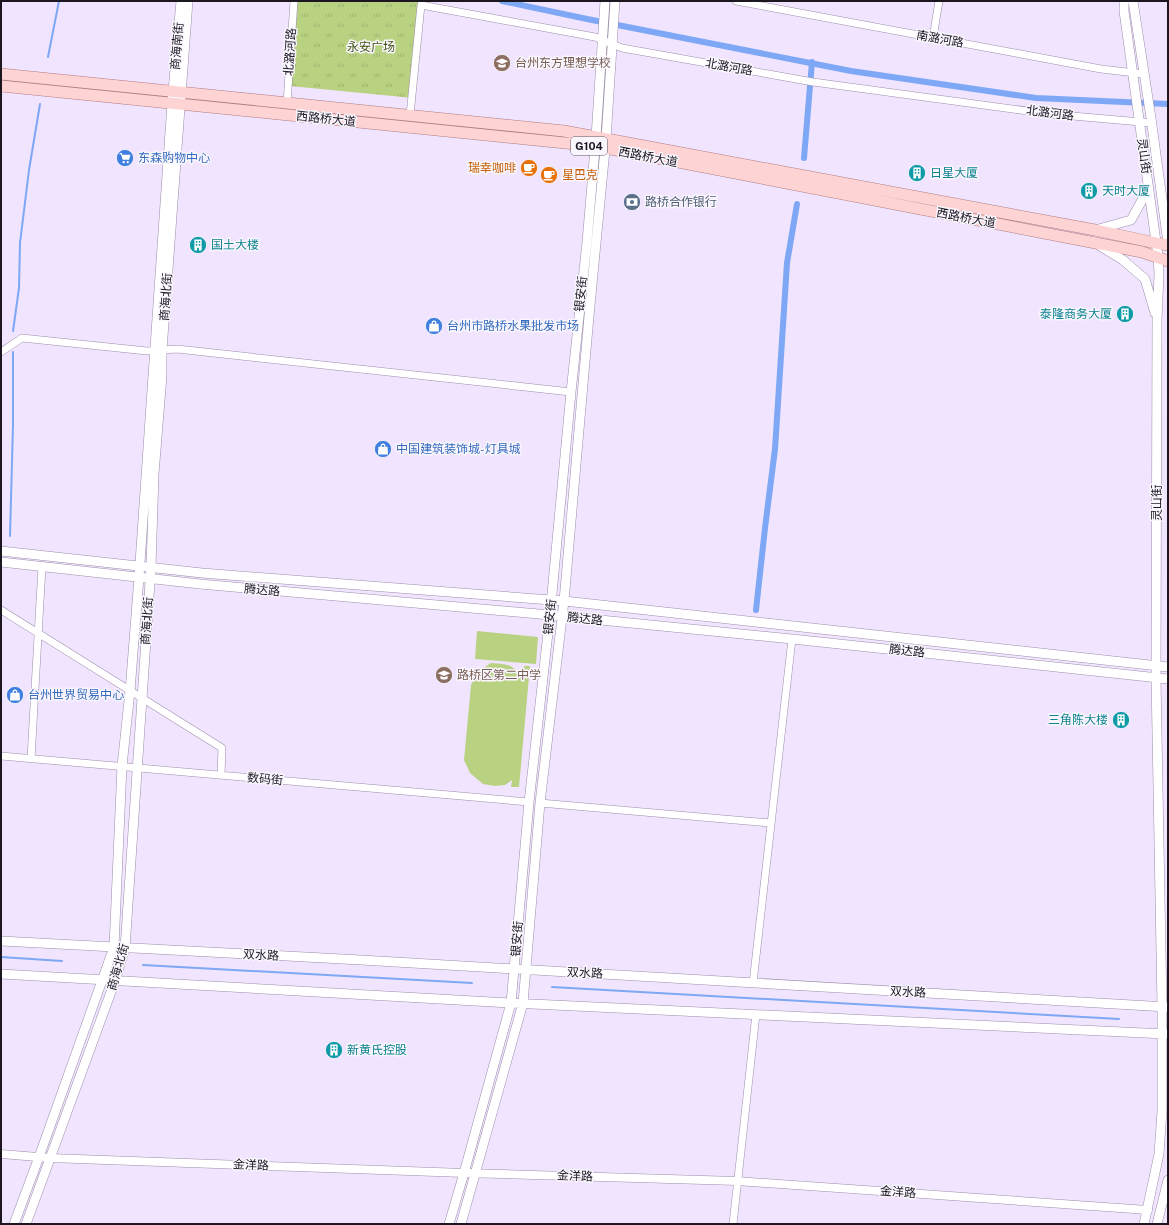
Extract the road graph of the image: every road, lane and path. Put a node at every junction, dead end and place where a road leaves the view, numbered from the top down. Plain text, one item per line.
1 (181, 1) edge
2 (188, 1) edge
3 (294, 1) edge
4 (615, 1) edge
5 (736, 1) edge
6 (939, 1) edge
7 (1118, 1) edge
8 (1124, 1) edge
9 (1133, 1) edge
10 (752, 2) edge
11 (604, 5) edge
12 (1124, 15) junction
13 (602, 37) junction
14 (933, 38) junction
15 (612, 40) junction
16 (1132, 72) junction
17 (1, 74) edge
18 (1144, 74) junction
19 (1, 86) edge
20 (177, 92) junction
21 (287, 103) junction
22 (176, 104) junction
23 (410, 115) junction
24 (1139, 120) junction
25 (1152, 121) junction
26 (600, 143) junction
27 (1148, 184) junction
28 (1162, 202) junction
29 (1168, 211) edge
30 (1095, 230) junction
31 (1096, 243) junction
32 (1156, 244) junction
33 (1168, 244) edge
34 (1163, 258) edge
35 (1157, 320) junction
36 (159, 350) junction
37 (1, 352) edge
38 (571, 392) junction
39 (1, 551) edge
40 (1, 562) edge
41 (140, 566) junction
42 (42, 567) junction
43 (151, 567) junction
44 (139, 578) junction
45 (150, 579) junction
46 (552, 601) junction
47 (564, 601) junction
48 (1, 610) edge
49 (550, 615) junction
50 (562, 617) junction
51 (38, 634) junction
52 (792, 639) junction
53 (1156, 666) junction
54 (1168, 667) edge
55 (1156, 678) junction
56 (1168, 679) edge
57 (130, 691) junction
58 (141, 698) junction
59 (1, 756) edge
60 (31, 758) junction
61 (122, 766) junction
62 (137, 767) junction
63 (221, 775) junction
64 (529, 802) junction
65 (540, 803) junction
66 (771, 823) junction
67 (1, 941) edge
68 (114, 947) junction
69 (125, 948) junction
70 (515, 969) junction
71 (526, 969) junction
72 (1, 974) edge
73 (101, 980) junction
74 (115, 981) junction
75 (753, 983) junction
76 (511, 1003) junction
77 (524, 1003) junction
78 (1165, 1007) edge
79 (756, 1014) junction
80 (1165, 1034) edge
81 (1, 1154) edge
82 (39, 1157) junction
83 (50, 1158) junction
84 (464, 1173) junction
85 (476, 1174) junction
86 (1168, 1180) edge
87 (737, 1181) junction
88 (1148, 1210) junction
89 (14, 1224) edge
90 (26, 1224) edge
91 (449, 1224) edge
92 (461, 1224) edge
93 (733, 1224) edge
94 (1144, 1224) edge
95 (1157, 1224) edge

1 - 20 main road, 商海南街
2 - 20 main road, 商海北街
3 - 21 street, 北潞河路
4 - 15 main road, 银安街
5 - 10 street, 南潞河路
6 - 14 street
7 - 12 main road
8 - 12 main road, 灵山街
9 - 18 main road, 灵山街
10 - 14 street, 南潞河路
11 - 13 main road, 银安街
12 - 16 main road, 灵山街
13 - 15 street, 北潞河路
13 - 23 street, 北潞河路
13 - 26 main road, 银安街
14 - 16 street, 南潞河路
15 - 24 street, 北潞河路
15 - 26 main road, 银安街
16 - 18 street, 南潞河路
16 - 24 main road, 灵山街
17 - 20 main road, 西路桥大道 / G104
18 - 25 main road, 灵山街
19 - 22 main road, 西路桥大道 / G104
20 - 21 main road, 西路桥大道 / G104
20 - 22 main road, 商海北街
21 - 23 main road, 西路桥大道 / G104
22 - 26 main road, 西路桥大道 / G104
22 - 36 main road, 商海北街
23 - 26 main road, 西路桥大道 / G104
24 - 25 street, 北潞河路
24 - 27 main road, 灵山街
25 - 28 main road, 灵山街
26 - 30 main road, 西路桥大道 / G104
26 - 31 main road, 西路桥大道 / G104
26 - 38 main road, 银安街
26 - 47 main road, 银安街
27 - 30 main road
27 - 32 main road, 灵山街
28 - 29 main road
28 - 33 main road, 灵山街
30 - 32 main road, 西路桥大道 / G104
31 - 34 main road, 西路桥大道 / G104
31 - 35 main road
32 - 33 main road, 西路桥大道 / G104
32 - 34 main road, 灵山街
34 - 35 main road, 灵山街
35 - 53 main road, 灵山街
36 - 37 street
36 - 38 street
36 - 41 main road, 商海北街
36 - 43 main road, 商海北街
38 - 46 main road, 银安街
39 - 41 main road, 腾达路
40 - 42 main road, 腾达路
41 - 43 main road, 腾达路
41 - 44 main road, 商海北街
42 - 44 main road, 腾达路
42 - 51 street
43 - 45 main road, 商海北街
43 - 46 main road, 腾达路
44 - 45 main road, 腾达路
44 - 57 main road, 商海北街
45 - 49 main road, 腾达路
45 - 58 main road, 商海北街
46 - 47 main road, 腾达路
46 - 49 main road, 银安街
47 - 50 main road, 银安街
47 - 53 main road, 腾达路
48 - 51 street
49 - 50 main road, 腾达路
49 - 64 main road, 银安街
50 - 52 main road, 腾达路
50 - 65 main road, 银安街
51 - 57 street
51 - 60 street
52 - 55 main road, 腾达路
52 - 66 street
53 - 54 main road, 腾达路
53 - 55 main road, 灵山街
55 - 56 main road, 腾达路
55 - 78 main road, 灵山街
57 - 58 street
57 - 61 main road, 商海北街
58 - 62 main road, 商海北街
58 - 63 street
59 - 60 street, 数码街
60 - 61 street, 数码街
61 - 62 street, 数码街
61 - 68 main road, 商海北街
62 - 63 street, 数码街
62 - 69 main road, 商海北街
63 - 64 street, 数码街
64 - 70 main road, 银安街
65 - 66 street
65 - 71 main road, 银安街
66 - 75 street
67 - 68 main road, 双水路
68 - 69 main road, 双水路
68 - 73 main road, 商海北街
69 - 70 main road, 双水路
69 - 74 main road, 商海北街
70 - 71 main road, 双水路
70 - 76 main road, 银安街
71 - 75 main road, 双水路
71 - 77 main road, 银安街
72 - 73 main road
73 - 74 main road
73 - 82 main road, 商海北街
74 - 76 main road
74 - 83 main road, 商海北街
75 - 78 main road, 双水路
76 - 77 main road
76 - 84 main road, 银安街
77 - 79 main road
77 - 85 main road, 银安街
78 - 80 main road, 灵山街
79 - 80 main road
79 - 87 street
80 - 88 main road, 灵山街
81 - 82 street, 金洋路
82 - 83 street, 金洋路
82 - 89 main road, 商海北街
83 - 84 street, 金洋路
83 - 90 main road, 商海北街
84 - 85 street, 金洋路
84 - 91 main road, 银安街
85 - 87 street, 金洋路
85 - 92 main road, 银安街
86 - 95 main road
87 - 88 street, 金洋路
87 - 93 street
88 - 94 main road, 灵山街

